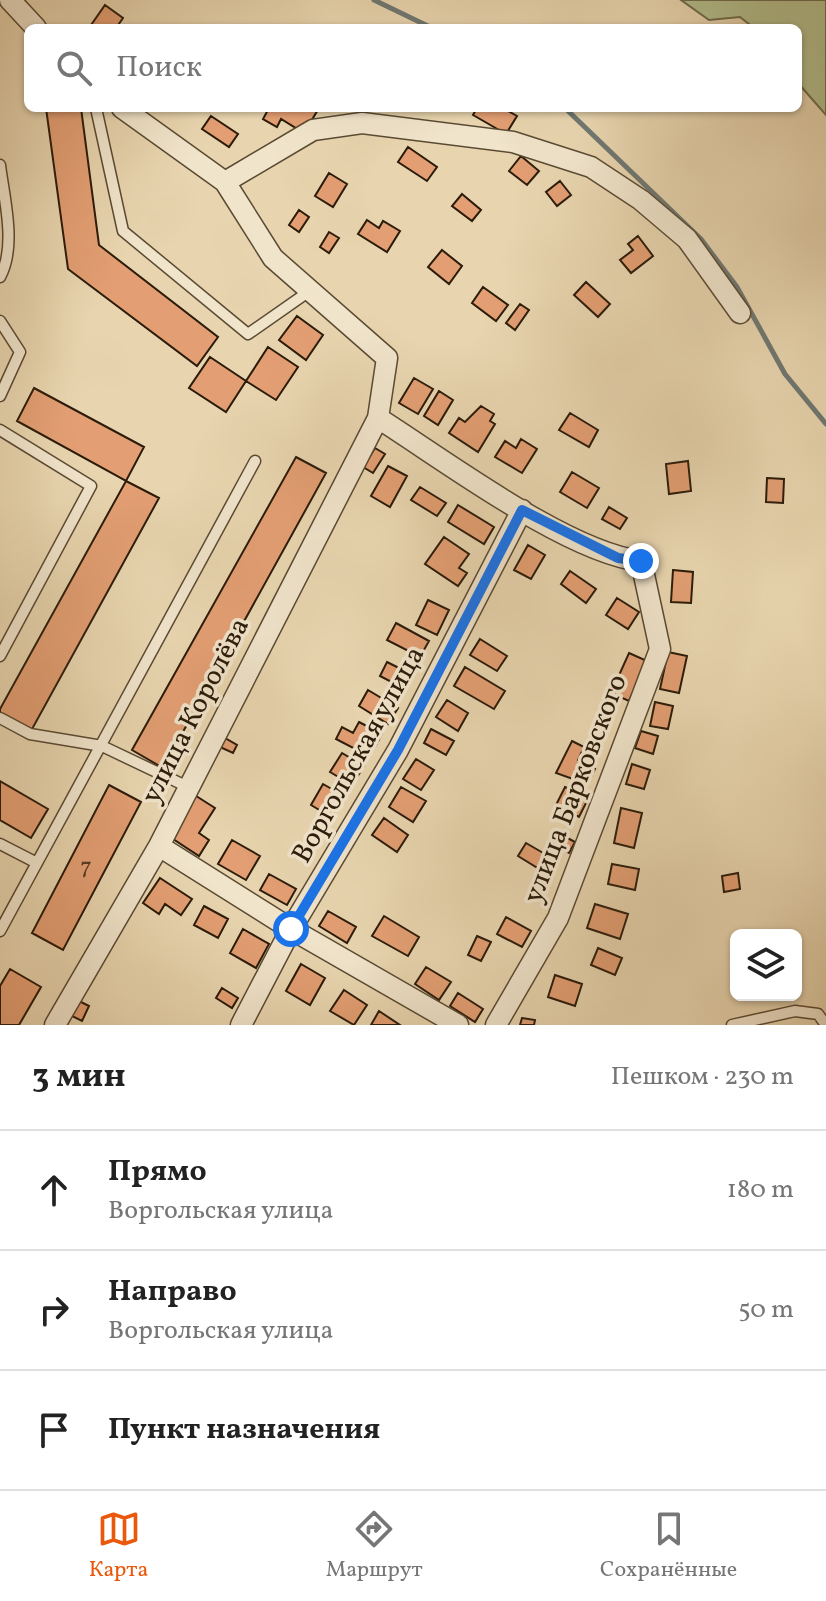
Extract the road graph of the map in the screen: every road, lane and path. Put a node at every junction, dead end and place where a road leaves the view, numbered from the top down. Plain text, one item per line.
1 (10, 0) edge
2 (32, 24) edge
3 (97, 112) edge
4 (128, 112) edge
5 (0, 165) edge
6 (225, 182) junction
7 (0, 277) edge
8 (311, 290) junction
9 (740, 313) dead end
10 (0, 321) edge
11 (0, 396) edge
12 (378, 418) junction
13 (0, 430) edge
14 (255, 461) dead end
15 (522, 510) junction
16 (0, 656) edge
17 (0, 718) edge
18 (102, 746) junction
19 (188, 787) junction
20 (0, 844) edge
21 (159, 846) junction
22 (37, 863) junction
23 (291, 929) junction
24 (0, 931) edge
25 (55, 1025) edge
26 (241, 1025) edge
27 (458, 1025) edge
28 (496, 1025) edge
29 (732, 1025) edge
30 (826, 1025) edge

1 - 2 street
3 - 8 lane
4 - 6 street
5 - 7 lane
6 - 8 street
6 - 9 street
8 - 12 street
10 - 11 lane
12 - 15 street
12 - 19 street, улица Королёва
13 - 16 lane
14 - 18 lane
15 - 23 street, Воргольская улица
15 - 28 street, улица Барковского
17 - 18 lane
18 - 19 lane
18 - 22 lane
19 - 21 street, улица Королёва
20 - 22 lane
21 - 23 street
21 - 25 street, улица Королёва
22 - 24 lane
23 - 26 street, Воргольская улица
23 - 27 street
29 - 30 lane

